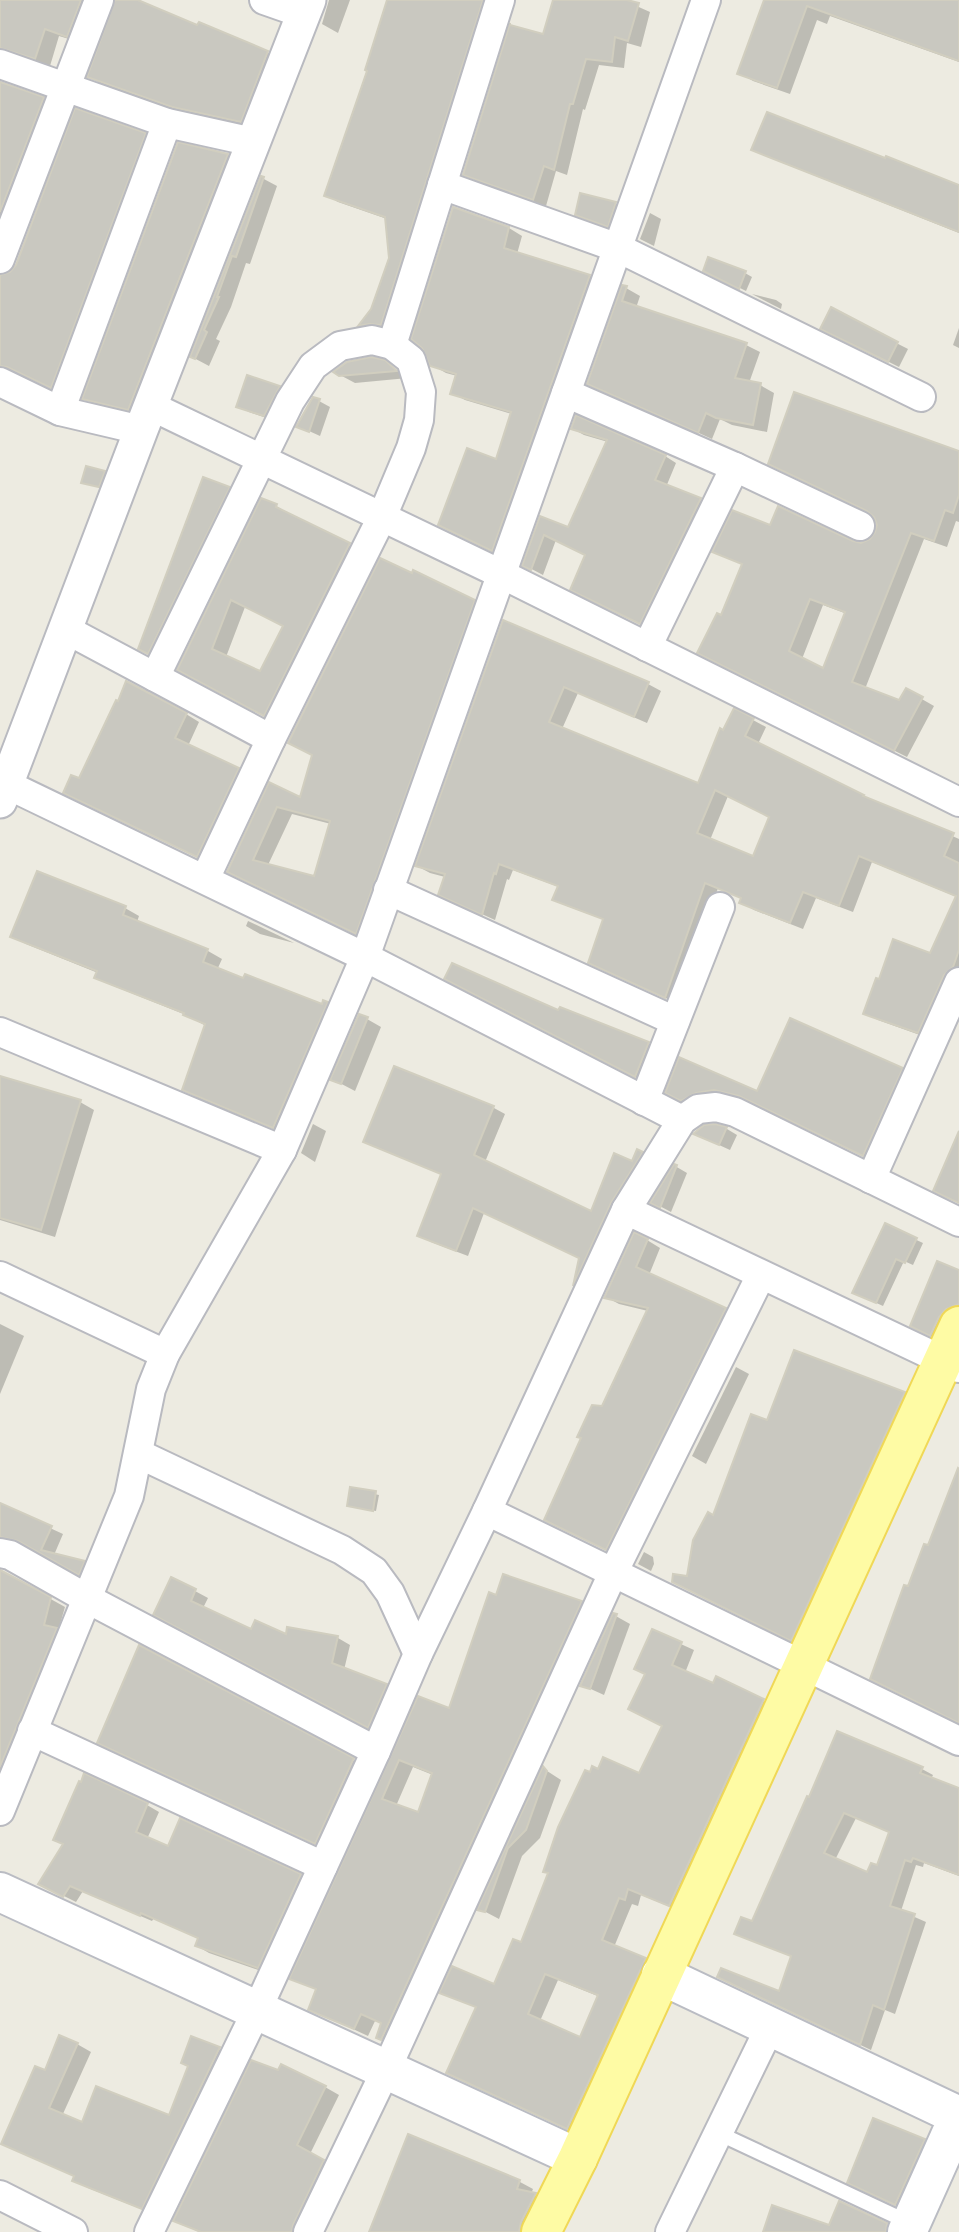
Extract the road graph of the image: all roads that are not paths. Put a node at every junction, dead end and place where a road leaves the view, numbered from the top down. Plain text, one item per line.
1 (99, 0) edge
2 (264, 0) edge
3 (500, 0) edge
4 (706, 0) edge
5 (306, 7) edge
6 (0, 64) edge
7 (65, 87) junction
8 (167, 123) junction
9 (253, 142) junction
10 (442, 185) junction
11 (618, 248) junction
12 (0, 259) edge
13 (392, 345) junction
14 (0, 382) edge
15 (566, 393) junction
16 (921, 397) dead end
17 (60, 411) junction
18 (146, 418) junction
19 (262, 459) junction
20 (735, 467) junction
21 (382, 517) junction
22 (860, 526) dead end
23 (501, 574) junction
24 (65, 629) junction
25 (647, 646) junction
26 (155, 677) junction
27 (271, 739) junction
28 (3, 793) edge
29 (959, 802) edge
30 (205, 879) junction
31 (388, 890) junction
32 (720, 907) dead end
33 (365, 957) junction
34 (959, 982) edge
35 (676, 1021) junction
36 (0, 1032) edge
37 (644, 1101) junction
38 (682, 1121) junction
39 (282, 1150) junction
40 (871, 1179) junction
41 (626, 1210) junction
42 (959, 1222) edge
43 (761, 1275) junction
44 (0, 1276) edge
45 (959, 1326) edge
46 (165, 1354) junction
47 (951, 1365) edge
48 (139, 1454) junction
49 (487, 1511) junction
50 (0, 1553) edge
51 (613, 1573) junction
52 (86, 1598) junction
53 (418, 1654) junction
54 (802, 1665) junction
55 (33, 1731) junction
56 (959, 1741) edge
57 (376, 1751) junction
58 (0, 1811) edge
59 (323, 1866) junction
60 (0, 1892) edge
61 (661, 1975) junction
62 (257, 2010) junction
63 (770, 2027) junction
64 (386, 2070) junction
65 (959, 2116) edge
66 (718, 2133) junction
67 (578, 2158) junction
68 (0, 2195) edge
69 (909, 2227) edge
70 (73, 2232) edge
71 (149, 2232) edge
72 (308, 2232) edge
73 (541, 2232) edge
74 (670, 2232) edge

1 - 7 street
2 - 5 street
3 - 10 street
4 - 11 street
5 - 9 street
6 - 7 street
7 - 8 street
7 - 12 street
8 - 9 street
8 - 17 street
9 - 18 street
10 - 11 street
10 - 13 street
11 - 15 street
11 - 16 street
13 - 19 street
13 - 21 street
14 - 17 street
15 - 20 street
15 - 23 street
17 - 18 street
18 - 19 street
18 - 24 street
19 - 21 street
19 - 26 street
20 - 22 street
20 - 25 street
21 - 23 street
21 - 27 street
23 - 25 street
23 - 31 street
24 - 26 street
24 - 28 street
25 - 29 street
26 - 27 street
27 - 30 street
28 - 30 street
30 - 33 street
31 - 33 street
31 - 35 street
32 - 35 street
33 - 37 street
33 - 39 street
34 - 40 street
35 - 37 street
36 - 39 street
37 - 38 street
38 - 40 street
38 - 41 street
39 - 46 street
40 - 42 street
41 - 43 street
41 - 49 street
43 - 47 street
43 - 51 street
44 - 46 street
45 - 47 main road
46 - 48 street
47 - 54 main road
48 - 52 street
48 - 53 street
49 - 51 street
49 - 53 street
50 - 52 street
51 - 54 street
51 - 64 street
52 - 55 street
52 - 57 street
53 - 57 street
54 - 56 street
54 - 61 main road
55 - 58 street
55 - 59 street
57 - 59 street
59 - 62 street
60 - 62 main road
61 - 63 main road
61 - 67 main road
62 - 64 main road
62 - 71 street
63 - 65 main road
63 - 66 street
64 - 67 main road
64 - 72 street
65 - 69 main road
66 - 69 lane
66 - 74 street
67 - 73 main road
68 - 70 street

